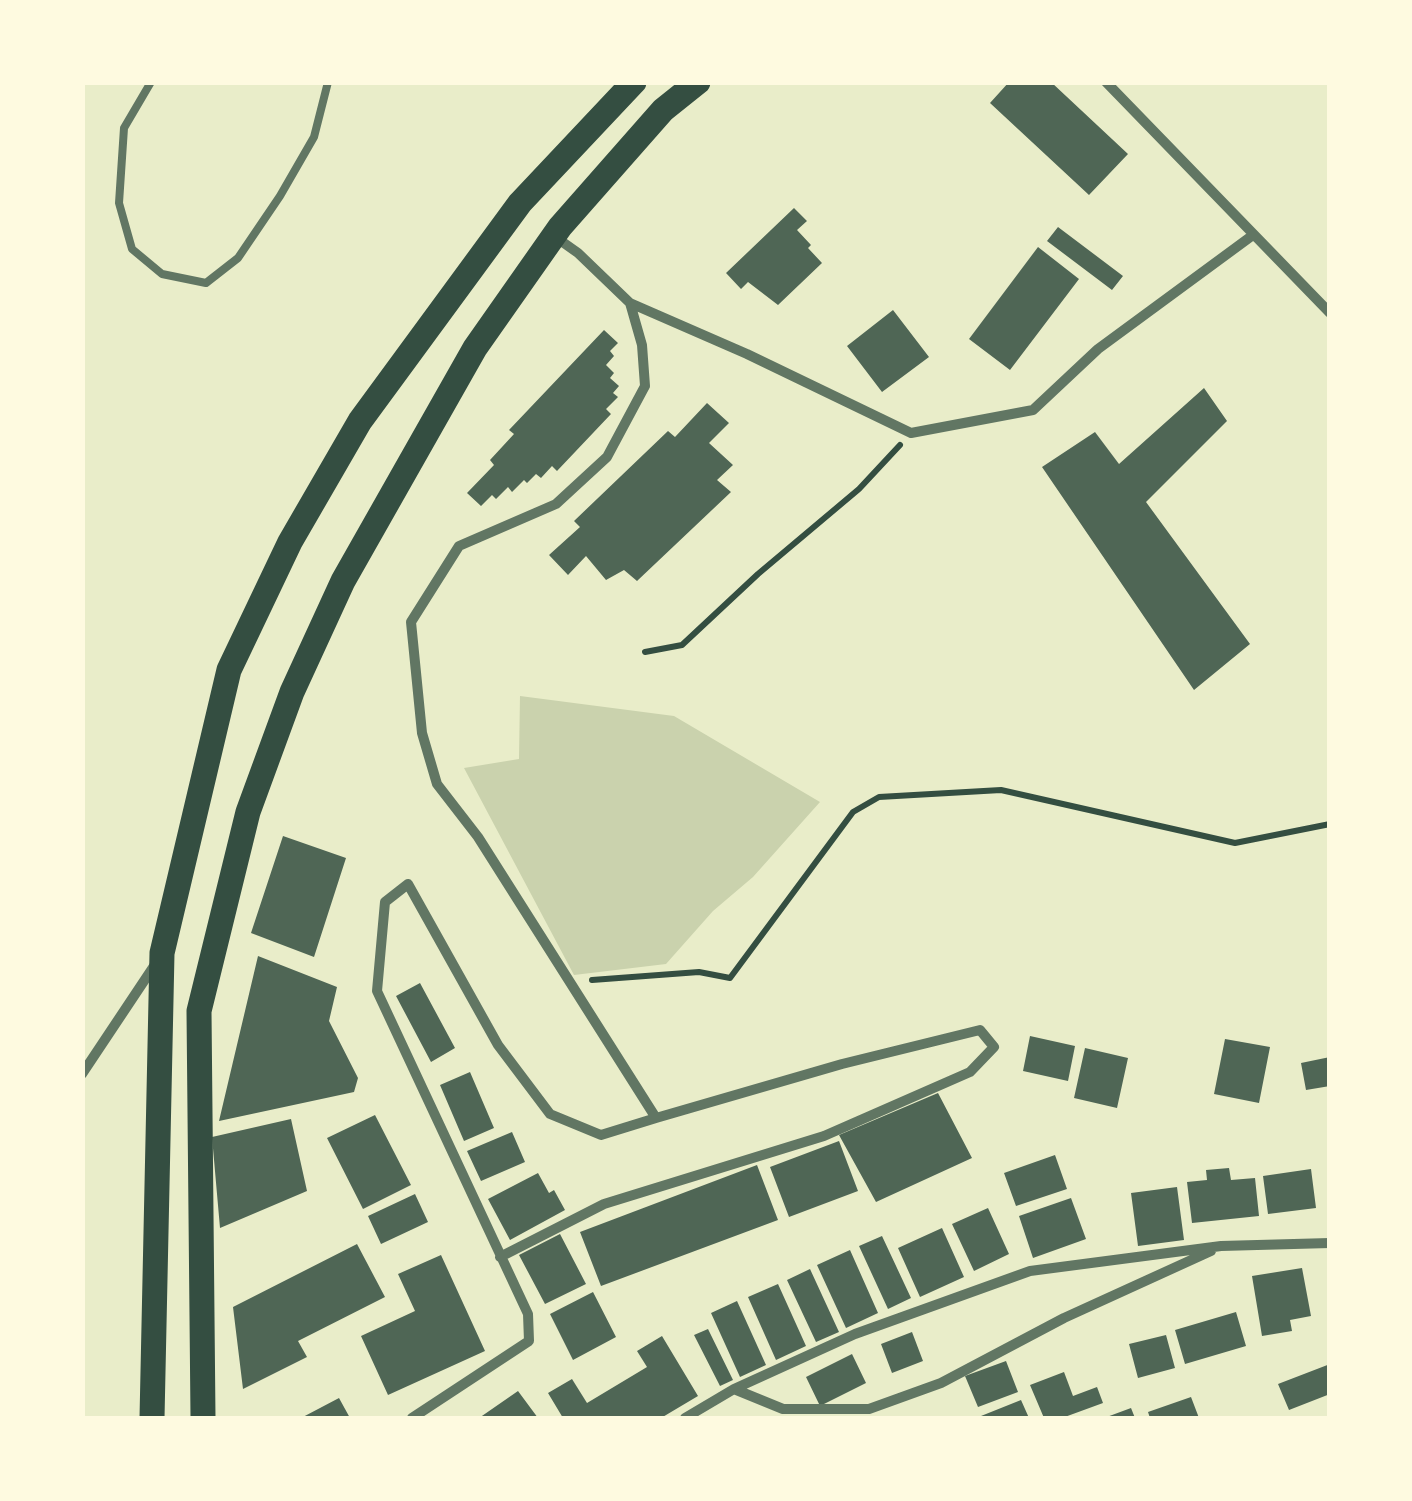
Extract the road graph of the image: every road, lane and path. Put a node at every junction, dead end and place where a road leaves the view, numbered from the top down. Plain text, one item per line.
1 (151, 82) edge
2 (328, 82) edge
3 (634, 82) edge
4 (698, 82) edge
5 (1106, 82) edge
6 (1253, 234) junction
7 (554, 236) junction
8 (630, 302) junction
9 (1330, 314) edge
10 (911, 433) junction
11 (645, 652) dead end
12 (1330, 824) edge
13 (162, 954) junction
14 (571, 981) junction
15 (82, 1074) edge
16 (656, 1118) junction
17 (1330, 1243) edge
18 (1221, 1246) junction
19 (500, 1257) junction
20 (734, 1389) junction
21 (152, 1418) edge
22 (203, 1418) edge
23 (412, 1418) edge
24 (685, 1418) edge

1 - 2 lane
3 - 13 main road
4 - 7 main road
5 - 6 street
6 - 9 street
6 - 10 street
7 - 8 street
7 - 22 main road
8 - 10 street
8 - 14 street
10 - 11 path
12 - 14 path
13 - 15 street
13 - 21 main road
14 - 16 street
16 - 19 street
16 - 19 street
17 - 18 street
18 - 20 street
18 - 20 street
19 - 23 street
20 - 24 street

